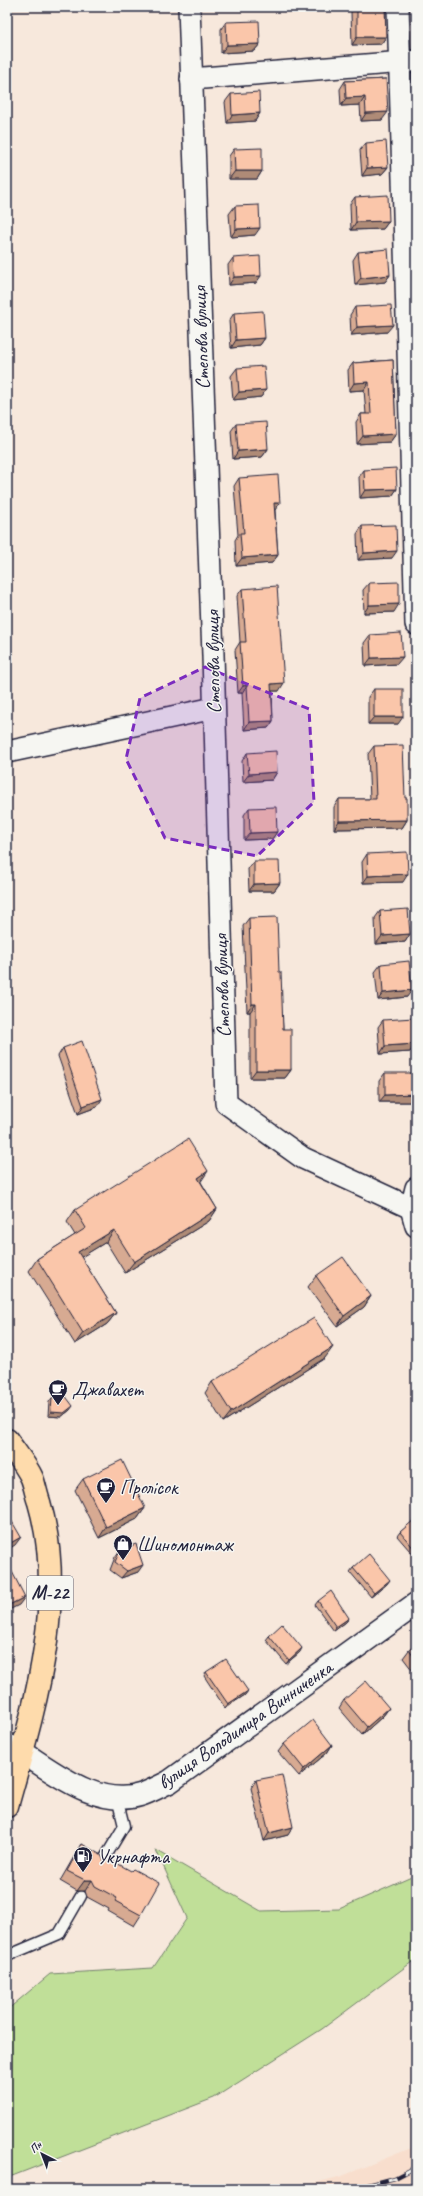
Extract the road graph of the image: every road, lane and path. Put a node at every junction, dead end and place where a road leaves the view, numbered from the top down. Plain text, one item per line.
1 (189, 7) edge
2 (398, 7) edge
3 (408, 61) edge
4 (191, 79) junction
5 (416, 624) edge
6 (214, 708) junction
7 (7, 752) edge
8 (416, 1188) edge
9 (414, 1217) edge
10 (7, 1440) edge
11 (416, 1604) edge
12 (15, 1748) edge
13 (116, 1798) junction
14 (7, 1806) edge
15 (100, 1866) edge
16 (82, 1896) dead end
17 (7, 1956) edge

1 - 4 street, Степова вулиця
2 - 3 street
3 - 4 street
3 - 5 street
4 - 6 street, Степова вулиця
6 - 7 street
6 - 9 street, Степова вулиця
8 - 9 street
10 - 12 highway, М-22
11 - 13 street, вулиця Володимира Винниченка
12 - 13 street, вулиця Володимира Винниченка
12 - 14 highway
13 - 15 lane
16 - 17 lane

